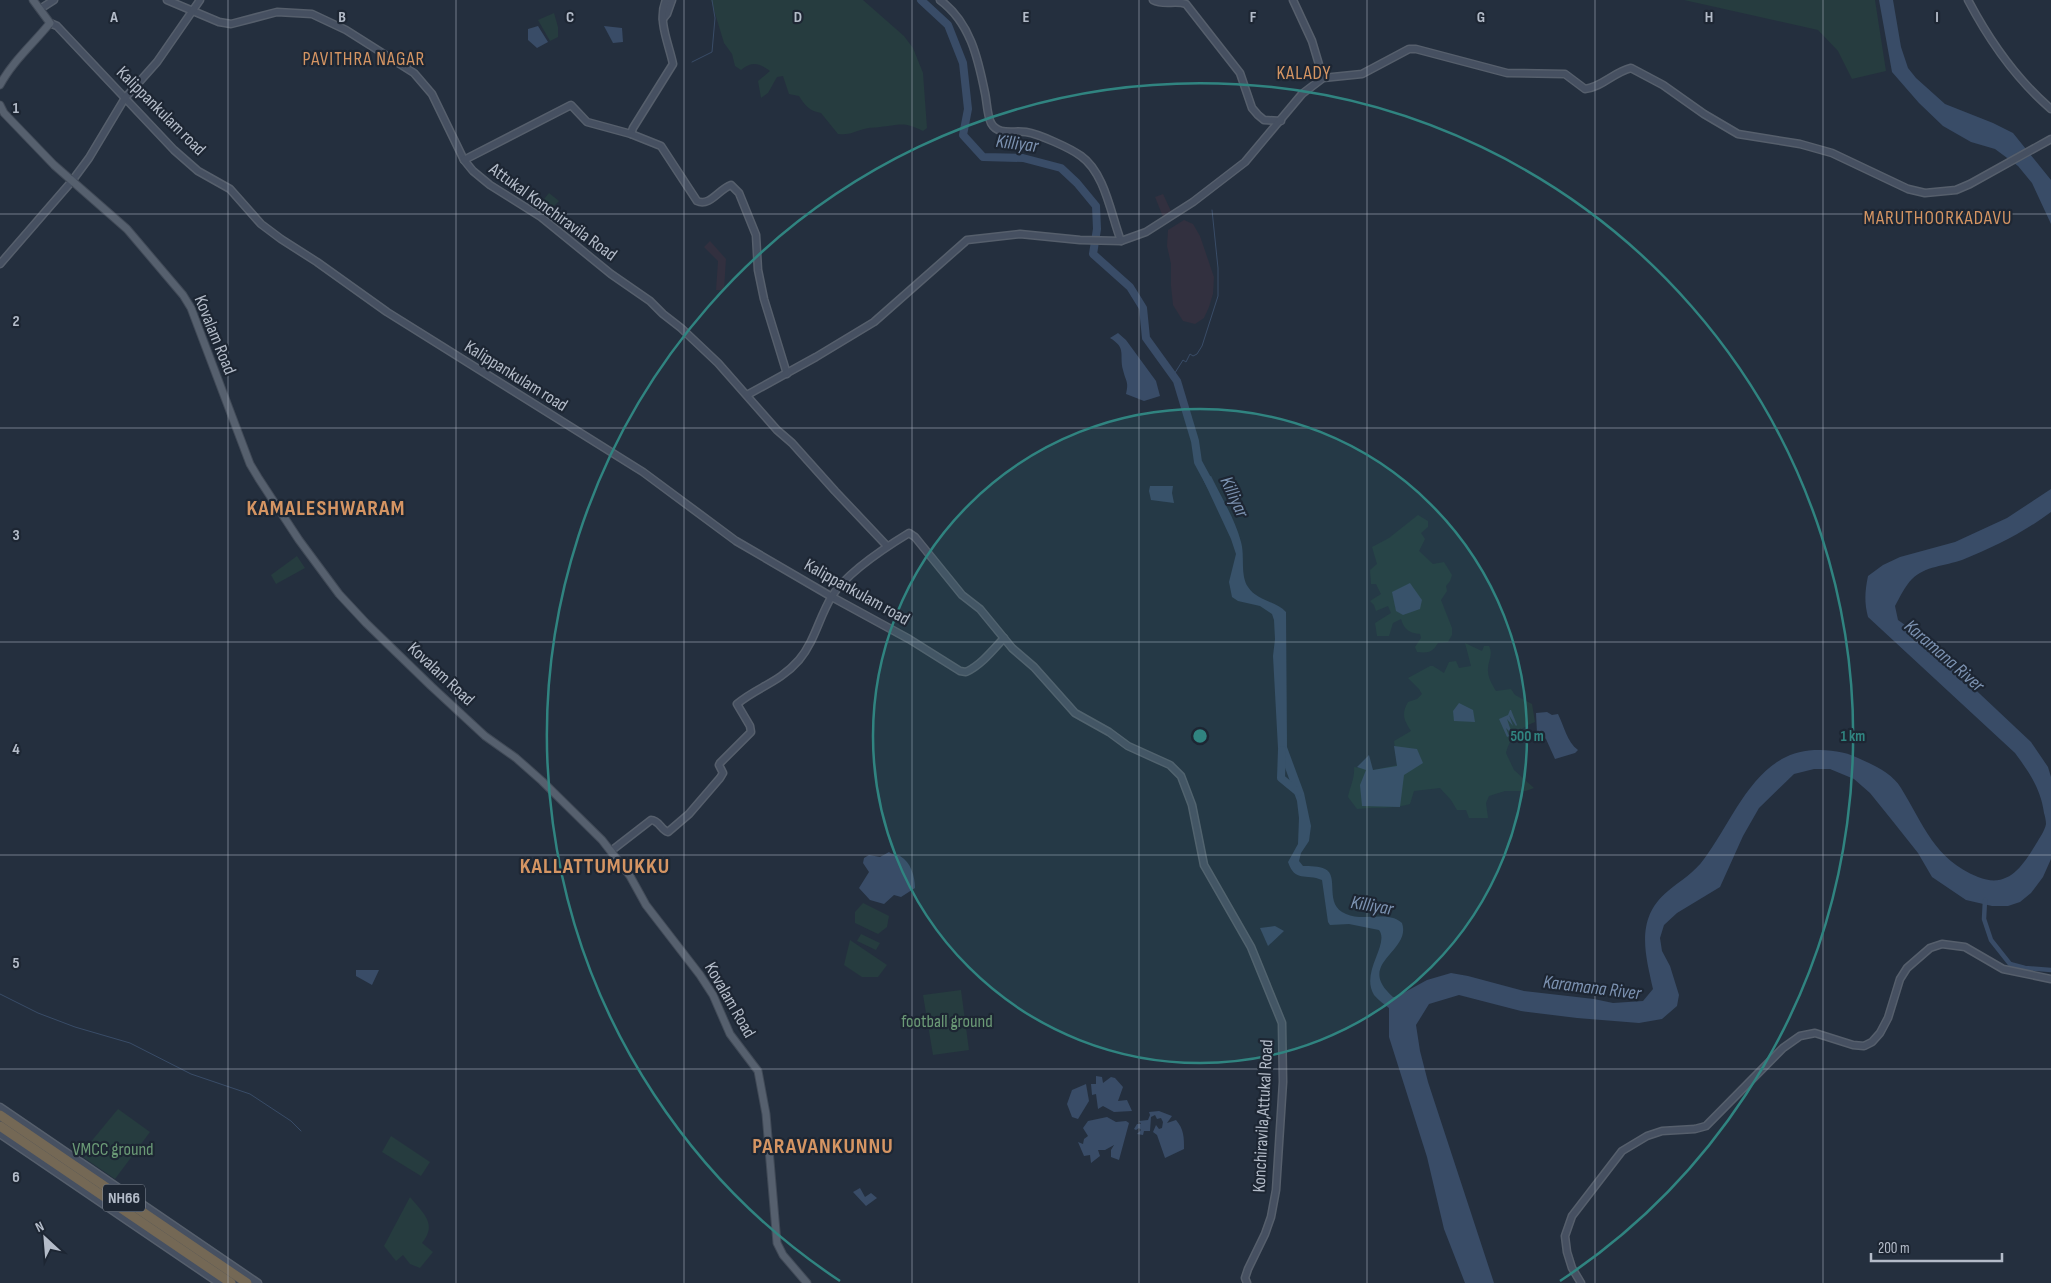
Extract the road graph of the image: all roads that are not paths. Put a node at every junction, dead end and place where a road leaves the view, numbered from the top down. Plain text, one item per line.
1 (33, 0) edge
2 (54, 0) edge
3 (167, 0) edge
4 (200, 0) edge
5 (666, 0) edge
6 (672, 0) edge
7 (940, 0) edge
8 (1153, 0) edge
9 (1293, 0) edge
10 (1968, 0) edge
11 (40, 9) junction
12 (192, 11) junction
13 (663, 19) junction
14 (50, 23) junction
15 (8, 71) junction
16 (0, 78) edge
17 (1323, 78) junction
18 (0, 85) edge
19 (125, 98) junction
20 (0, 105) edge
21 (2051, 109) edge
22 (2, 112) edge
23 (1281, 121) junction
24 (631, 134) junction
25 (2051, 139) edge
26 (464, 160) junction
27 (72, 181) junction
28 (1121, 241) junction
29 (0, 264) edge
30 (787, 374) junction
31 (747, 395) junction
32 (887, 546) junction
33 (832, 597) junction
34 (1004, 638) junction
35 (611, 851) junction
36 (2051, 979) edge
37 (0, 1106) edge
38 (0, 1115) edge
39 (0, 1126) edge
40 (0, 1134) edge
41 (219, 1283) edge
42 (231, 1283) edge
43 (247, 1283) edge
44 (258, 1283) edge
45 (807, 1283) edge
46 (1247, 1283) edge
47 (1581, 1283) edge

1 - 11 main road
2 - 11 street
3 - 12 street, Attukal Konchiravila Road
4 - 12 street
5 - 13 street
6 - 13 street
7 - 28 street
8 - 23 street
9 - 17 street
10 - 21 street
11 - 14 main road
12 - 19 street
12 - 26 street, Attukal Konchiravila Road
13 - 24 street
14 - 15 main road
14 - 19 street, Kalippankulam road
15 - 16 main road
15 - 18 main road
17 - 23 street
17 - 25 street
19 - 27 street
19 - 33 street, Kalippankulam road
20 - 22 main road, Kovalam Road
22 - 27 main road, Kovalam Road
23 - 28 street
24 - 26 street
24 - 30 street
26 - 31 street, Attukal Konchiravila Road
27 - 29 street
27 - 35 main road, Kovalam Road
28 - 30 street
30 - 31 street
31 - 32 street, Attukal Konchiravila Road
32 - 33 street
32 - 34 street, Konchiravila,Attukal Road
33 - 34 street, Kalippankulam road
33 - 35 street
34 - 46 street, Konchiravila,Attukal Road
35 - 45 main road, Kovalam Road
36 - 47 street
37 - 44 street
38 - 43 highway, NH66
39 - 42 highway, NH66
40 - 41 street

